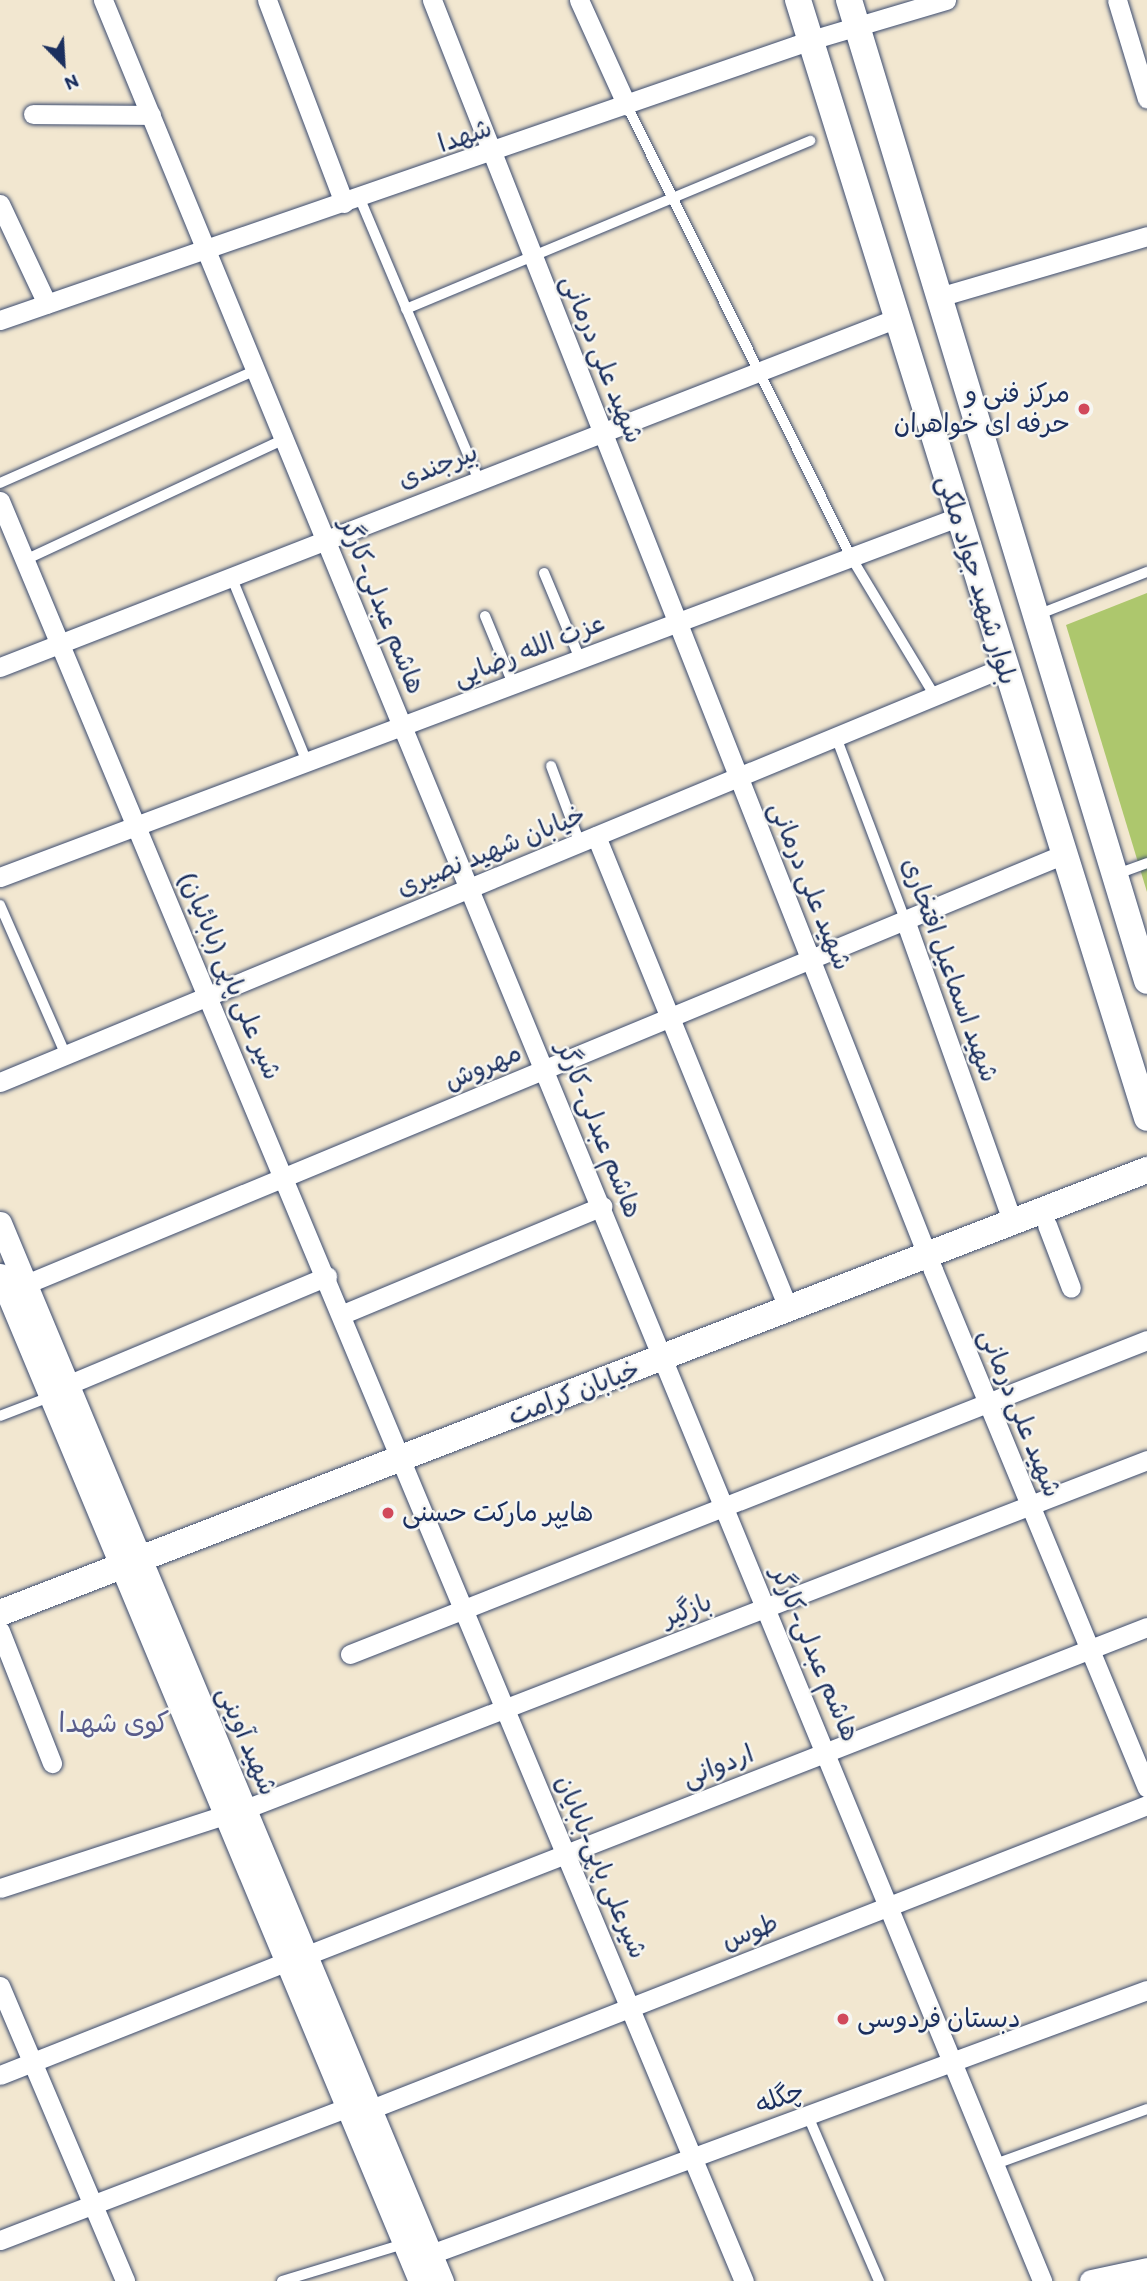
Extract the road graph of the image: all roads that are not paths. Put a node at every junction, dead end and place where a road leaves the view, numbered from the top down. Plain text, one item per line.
1 (103, 0) edge
2 (267, 0) edge
3 (432, 0) edge
4 (579, 0) edge
5 (798, 0) edge
6 (849, 0) edge
7 (946, 0) edge
8 (1117, 0) edge
9 (858, 27) junction
10 (811, 40) junction
11 (1146, 93) edge
12 (627, 106) junction
13 (33, 114) dead end
14 (150, 115) junction
15 (810, 141) dead end
16 (493, 154) junction
17 (672, 199) junction
18 (352, 201) junction
19 (0, 204) edge
20 (1147, 236) edge
21 (206, 250) junction
22 (533, 256) junction
23 (939, 297) junction
24 (47, 304) junction
25 (406, 309) junction
26 (897, 318) junction
27 (0, 320) edge
28 (756, 369) junction
29 (256, 370) junction
30 (602, 430) junction
31 (284, 439) junction
32 (478, 479) junction
33 (0, 483) edge
34 (0, 501) edge
35 (958, 517) junction
36 (326, 538) junction
37 (851, 557) junction
38 (25, 560) junction
39 (1147, 572) edge
40 (544, 573) dead end
41 (231, 576) junction
42 (485, 616) dead end
43 (1032, 617) junction
44 (678, 622) junction
45 (61, 644) junction
46 (580, 659) junction
47 (0, 667) edge
48 (1002, 668) junction
49 (513, 684) junction
50 (935, 696) junction
51 (403, 725) junction
52 (836, 737) junction
53 (307, 762) junction
54 (551, 766) dead end
55 (739, 777) junction
56 (138, 825) junction
57 (588, 839) junction
58 (1064, 854) junction
59 (1147, 863) edge
60 (1114, 876) junction
61 (0, 877) edge
62 (470, 888) junction
63 (0, 905) edge
64 (905, 919) junction
65 (811, 959) junction
66 (1147, 981) edge
67 (211, 995) junction
68 (670, 1017) junction
69 (66, 1055) junction
70 (545, 1069) junction
71 (0, 1082) edge
72 (1147, 1118) edge
73 (1147, 1170) edge
74 (286, 1177) junction
75 (1147, 1185) edge
76 (602, 1206) junction
77 (0, 1223) edge
78 (1013, 1223) junction
79 (1047, 1225) junction
80 (931, 1263) junction
81 (327, 1276) junction
82 (8, 1287) edge
83 (1070, 1287) dead end
84 (789, 1310) junction
85 (343, 1314) junction
86 (1147, 1340) edge
87 (667, 1364) junction
88 (60, 1390) junction
89 (990, 1402) junction
90 (0, 1416) edge
91 (1147, 1460) edge
92 (406, 1466) junction
93 (725, 1506) junction
94 (1028, 1506) junction
95 (136, 1570) junction
96 (767, 1607) junction
97 (466, 1609) junction
98 (0, 1613) edge
99 (1147, 1627) edge
100 (0, 1630) edge
101 (1088, 1650) junction
102 (350, 1654) dead end
103 (506, 1708) junction
104 (827, 1752) junction
105 (52, 1763) dead end
106 (1147, 1788) edge
107 (1147, 1805) edge
108 (235, 1812) junction
109 (567, 1854) junction
110 (0, 1888) edge
111 (891, 1905) junction
112 (296, 1959) junction
113 (0, 1986) edge
114 (1147, 1990) edge
115 (630, 2007) junction
116 (32, 2062) junction
117 (957, 2064) junction
118 (0, 2075) edge
119 (346, 2108) junction
120 (371, 2109) junction
121 (1147, 2109) edge
122 (808, 2116) junction
123 (694, 2159) junction
124 (998, 2163) junction
125 (93, 2206) junction
126 (0, 2240) edge
127 (404, 2244) junction
128 (431, 2254) junction
129 (1147, 2269) edge
130 (125, 2281) edge
131 (284, 2281) edge
132 (420, 2281) edge
133 (442, 2281) edge
134 (744, 2281) edge
135 (879, 2281) edge
136 (1042, 2281) edge
137 (1091, 2281) edge

1 - 14 street, هاشم عبدلی-کارگر
2 - 18 street
3 - 16 street, شهید علی درمانی
4 - 12 street
5 - 10 main road, بلوار شهید جواد ملکی
6 - 9 main road, بلوار شهید جواد ملکی
7 - 9 street, شهدا
8 - 11 street
9 - 10 street, شهدا
9 - 23 main road, بلوار شهید جواد ملکی
10 - 12 street, شهدا
10 - 26 main road, بلوار شهید جواد ملکی
12 - 16 street, شهدا
12 - 17 lane
13 - 14 street
14 - 21 street, هاشم عبدلی-کارگر
15 - 17 lane
16 - 18 street, شهدا
16 - 22 street, شهید علی درمانی
17 - 22 lane
17 - 28 lane
18 - 21 street, شهدا
18 - 25 lane
19 - 24 street
20 - 23 street
21 - 24 street, شهدا
21 - 29 street, هاشم عبدلی-کارگر
22 - 25 lane
22 - 30 street, شهید علی درمانی
23 - 43 main road, بلوار شهید جواد ملکی
24 - 27 street, شهدا
25 - 32 lane
26 - 28 street, بیرجندی
26 - 35 main road, بلوار شهید جواد ملکی
28 - 30 street, بیرجندی
28 - 37 lane
29 - 31 street, هاشم عبدلی-کارگر
29 - 33 lane
30 - 32 street, بیرجندی
30 - 44 street, شهید علی درمانی
31 - 36 street, هاشم عبدلی-کارگر
31 - 38 lane
32 - 36 street, بیرجندی
34 - 38 street, شیر علی پاپی (بابائیان)
35 - 37 street, عزت الله رضایی
35 - 48 main road, بلوار شهید جواد ملکی
36 - 41 street, بیرجندی
36 - 51 street, هاشم عبدلی-کارگر
37 - 44 street, عزت الله رضایی
37 - 50 lane
38 - 45 street, شیر علی پاپی (بابائیان)
39 - 43 lane
40 - 46 lane
41 - 45 street, بیرجندی
41 - 53 lane
42 - 49 lane
43 - 60 main road, بلوار شهید جواد ملکی
44 - 46 street, عزت الله رضایی
44 - 55 street, شهید علی درمانی
45 - 47 street, بیرجندی
45 - 56 street, شیر علی پاپی (بابائیان)
46 - 49 street, عزت الله رضایی
48 - 50 street, خیابان شهید نصیری
48 - 58 main road, بلوار شهید جواد ملکی
49 - 51 street, عزت الله رضایی
50 - 52 street, خیابان شهید نصیری
51 - 53 street, عزت الله رضایی
51 - 62 street, هاشم عبدلی-کارگر
52 - 55 street, خیابان شهید نصیری
52 - 64 lane, شهید اسماعیل افتخاری
53 - 56 street, عزت الله رضایی
54 - 57 lane
55 - 57 street, خیابان شهید نصیری
55 - 65 street, شهید علی درمانی
56 - 61 street, عزت الله رضایی
56 - 67 street, شیر علی پاپی (بابائیان)
57 - 62 street, خیابان شهید نصیری
57 - 68 street
58 - 64 street, مهروش
58 - 72 main road, بلوار شهید جواد ملکی
59 - 60 lane
60 - 66 main road, بلوار شهید جواد ملکی
62 - 67 street, خیابان شهید نصیری
62 - 70 street, هاشم عبدلی-کارگر
63 - 69 lane
64 - 65 street, مهروش
64 - 78 street, شهید اسماعیل افتخاری
65 - 68 street, مهروش
65 - 80 street, شهید علی درمانی
67 - 69 street, خیابان شهید نصیری
67 - 74 street, شیر علی پاپی (بابائیان)
68 - 70 street, مهروش
68 - 84 street
69 - 71 street, خیابان شهید نصیری
70 - 74 street, مهروش
70 - 76 street, هاشم عبدلی-کارگر
73 - 78 main road, خیابان کرامت
74 - 81 street, شیر علی پاپی (بابائیان)
74 - 82 street, مهروش
75 - 79 main road, خیابان کرامت
76 - 85 street
76 - 87 street, هاشم عبدلی-کارگر
77 - 82 street, شهید آوینی
78 - 80 main road, خیابان کرامت
79 - 80 main road, خیابان کرامت
79 - 83 street
80 - 84 main road, خیابان کرامت
80 - 87 main road, خیابان کرامت
80 - 89 street, شهید علی درمانی
81 - 85 street, شیر علی پاپی (بابائیان)
81 - 88 street
82 - 88 street, شهید آوینی
84 - 87 main road, خیابان کرامت
85 - 92 street, شیر علی پاپی (بابائیان)
86 - 89 street
87 - 92 main road, خیابان کرامت
87 - 93 street, هاشم عبدلی-کارگر
88 - 90 lane
88 - 95 street, شهید آوینی
89 - 93 street
89 - 94 street, شهید علی درمانی
91 - 94 street, بازگیر
92 - 95 main road, خیابان کرامت
92 - 97 street, شیرعلی پاپی-بابایان
93 - 96 street, هاشم عبدلی-کارگر
93 - 97 street
94 - 96 street, بازگیر
94 - 101 street, شهید علی درمانی
95 - 98 main road, خیابان کرامت
95 - 100 main road, خیابان کرامت
95 - 108 street, شهید آوینی
96 - 103 street, بازگیر
96 - 104 street, هاشم عبدلی-کارگر
97 - 102 street
97 - 103 street, شیرعلی پاپی-بابایان
99 - 101 street, اردوانی
100 - 105 street
101 - 104 street, اردوانی
101 - 106 street, شهید علی درمانی
103 - 108 street, بازگیر
103 - 109 street, شیرعلی پاپی-بابایان
104 - 109 street, اردوانی
104 - 111 street, هاشم عبدلی-کارگر
107 - 111 street, طوس
108 - 110 street, بازگیر
108 - 112 street, شهید آوینی
109 - 112 street, اردوانی
109 - 115 street, شیرعلی پاپی-بابایان
111 - 115 street, طوس
111 - 117 street, هاشم عبدلی-کارگر
112 - 116 street, اردوانی
112 - 119 street, شهید آوینی
112 - 120 street, شهید آوینی
113 - 116 street
114 - 117 street, چگله
115 - 120 street, طوس
115 - 123 street, شیرعلی پاپی-بابایان
116 - 118 street, اردوانی
116 - 125 street
117 - 122 street, چگله
117 - 124 street, هاشم عبدلی-کارگر
119 - 125 street
119 - 127 street, شهید آوینی
120 - 128 street, شهید آوینی
121 - 124 lane
122 - 123 street, چگله
122 - 135 lane
123 - 128 street, چگله
123 - 134 street, شیرعلی پاپی-بابایان
124 - 136 street, هاشم عبدلی-کارگر
125 - 126 street
125 - 130 street
127 - 131 lane
127 - 132 street, شهید آوینی
128 - 133 street, شهید آوینی
129 - 137 street

